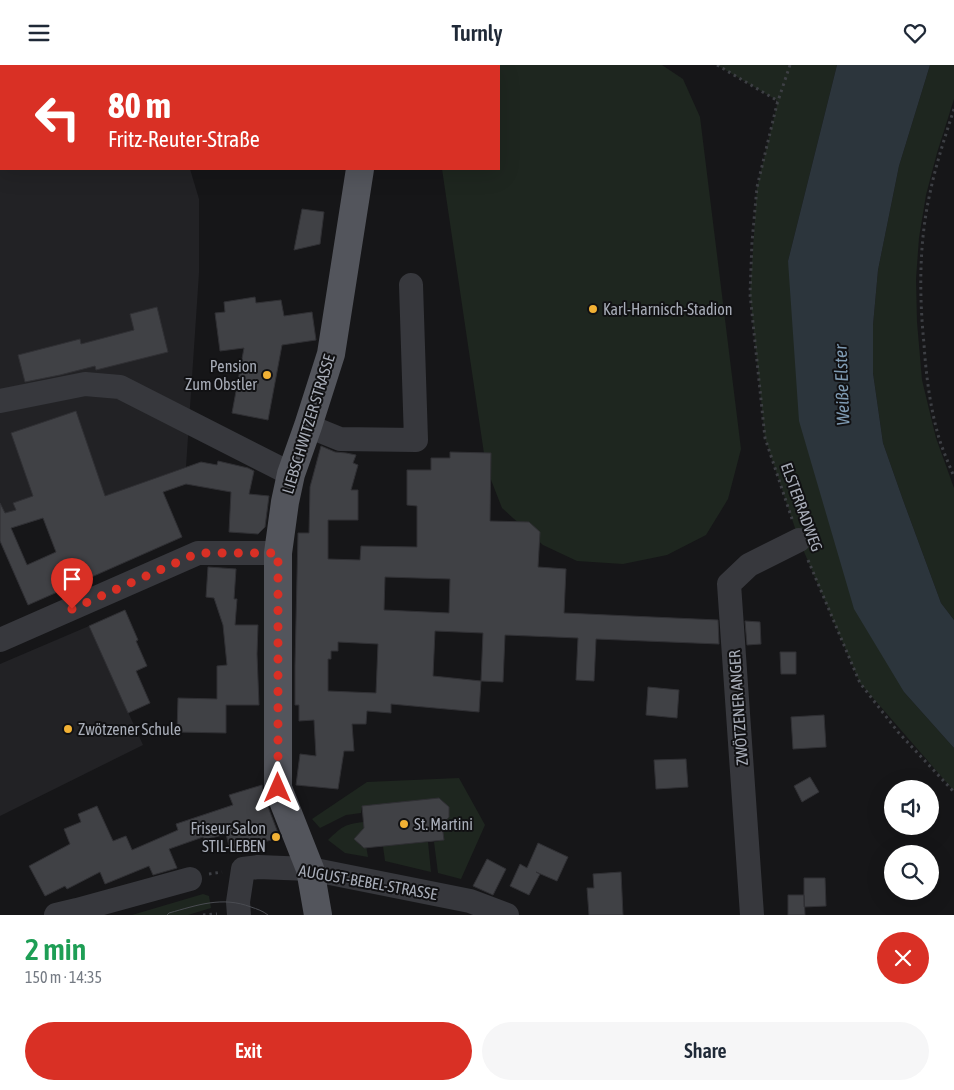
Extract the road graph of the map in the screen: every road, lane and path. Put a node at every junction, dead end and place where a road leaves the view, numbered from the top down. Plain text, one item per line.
1 (717, 65) edge
2 (790, 65) edge
3 (778, 101) junction
4 (954, 109) edge
5 (360, 170) edge
6 (411, 285) dead end
7 (0, 401) edge
8 (308, 426) junction
9 (291, 474) junction
10 (954, 477) edge
11 (799, 540) junction
12 (278, 553) junction
13 (0, 640) edge
14 (954, 793) edge
15 (243, 869) junction
16 (310, 869) junction
17 (190, 879) joint
18 (469, 908) edge
19 (56, 915) edge
20 (239, 915) edge
21 (318, 915) edge
22 (507, 915) edge
23 (752, 915) edge

1 - 3 path
2 - 3 path, ELSTERRADWEG
3 - 11 path, ELSTERRADWEG
4 - 10 path
5 - 8 main road, LIEBSCHWITZER STRASSE
6 - 8 street
7 - 9 street
8 - 9 main road, LIEBSCHWITZER STRASSE
9 - 12 main road, LIEBSCHWITZER STRASSE
11 - 14 path, ELSTERRADWEG
11 - 23 street, ZWÖTZENER ANGER
12 - 13 street
12 - 16 main road, LIEBSCHWITZER STRASSE
15 - 16 street, AUGUST-BEBEL-STRASSE
15 - 17 path
15 - 20 street
16 - 18 street, AUGUST-BEBEL-STRASSE
16 - 21 main road, LIEBSCHWITZER STRASSE
17 - 19 street
18 - 22 street, AUGUST-BEBEL-STRASSE

